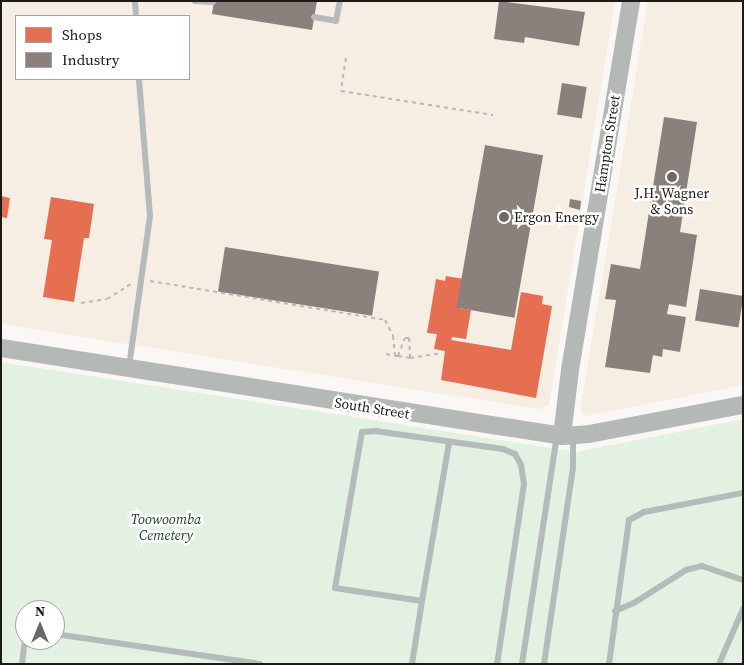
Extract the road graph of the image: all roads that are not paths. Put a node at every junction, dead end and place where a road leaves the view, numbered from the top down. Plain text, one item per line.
1 (135, 1) edge
2 (195, 1) edge
3 (340, 1) edge
4 (631, 1) edge
5 (214, 2) edge
6 (136, 15) edge
7 (314, 17) dead end
8 (139, 80) edge
9 (1, 348) edge
10 (128, 368) junction
11 (743, 405) edge
12 (564, 436) junction
13 (449, 442) junction
14 (743, 493) edge
15 (743, 580) edge
16 (422, 601) junction
17 (743, 609) edge
18 (615, 611) junction
19 (65, 635) edge
20 (24, 650) edge
21 (22, 664) edge
22 (260, 664) edge
23 (412, 664) edge
24 (497, 664) edge
25 (522, 664) edge
26 (544, 664) edge
27 (609, 664) edge
28 (719, 664) edge

1 - 6 lane
2 - 5 lane
3 - 7 lane
4 - 12 street, Hampton Street
8 - 10 lane
9 - 10 street, South Street
10 - 12 street, South Street
11 - 12 street, South Street
12 - 25 lane
12 - 26 lane
13 - 16 lane
13 - 16 lane
13 - 24 lane
14 - 18 lane
15 - 18 lane
16 - 23 lane
17 - 28 lane
18 - 27 lane
19 - 22 lane
20 - 21 lane

